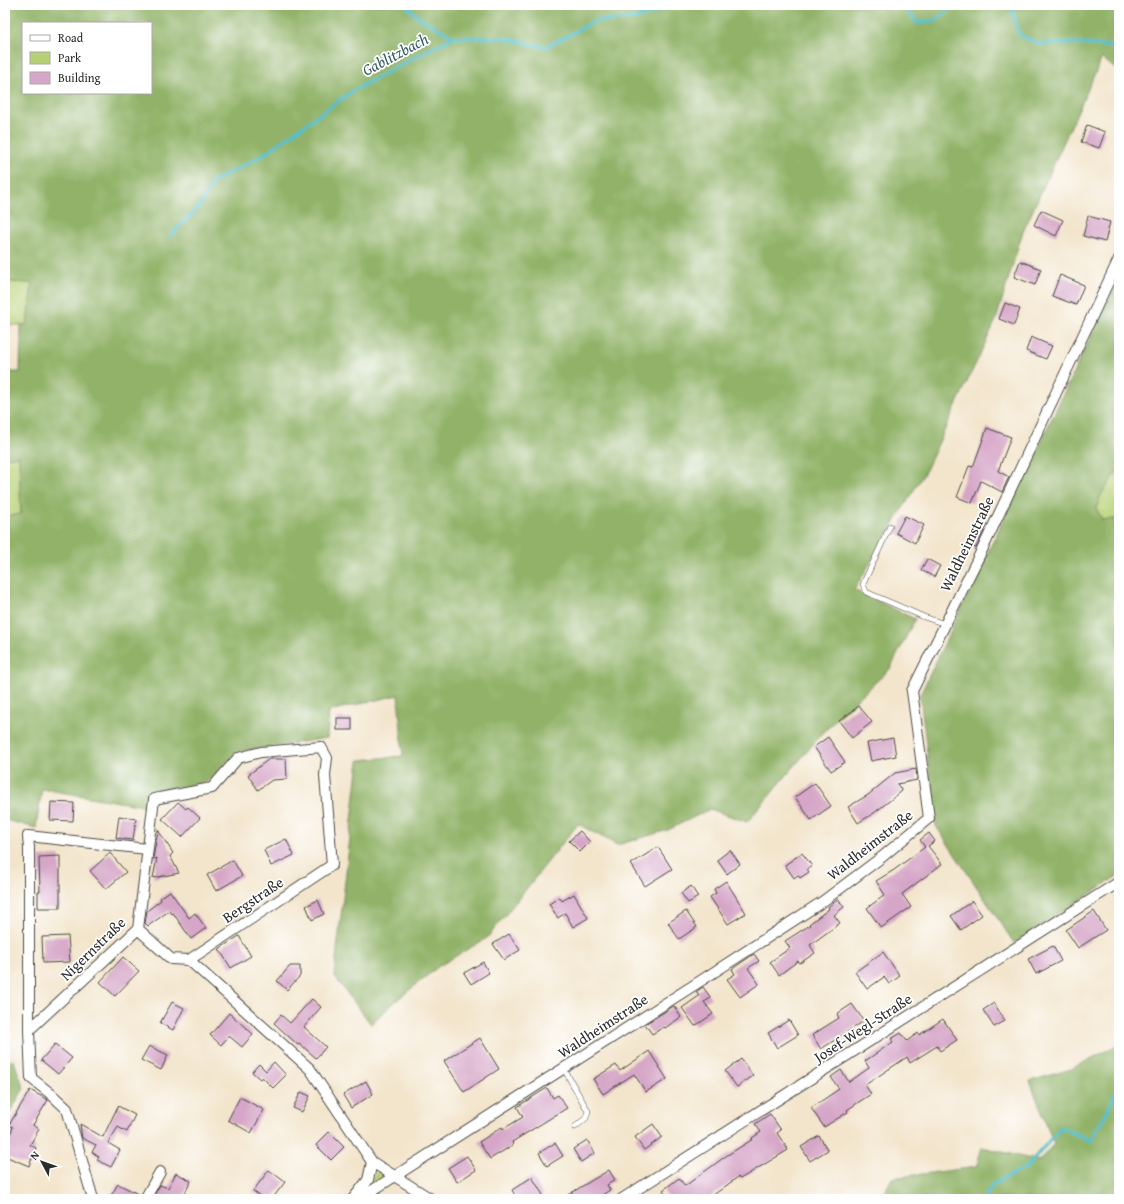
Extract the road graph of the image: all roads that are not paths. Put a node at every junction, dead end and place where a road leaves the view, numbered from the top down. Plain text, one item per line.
1 (1119, 259) edge
2 (890, 526) dead end
3 (945, 624) junction
4 (154, 799) joint
5 (147, 849) junction
6 (1119, 882) edge
7 (138, 929) junction
8 (189, 960) junction
9 (29, 1030) junction
10 (564, 1069) junction
11 (575, 1127) dead end
12 (372, 1162) junction
13 (160, 1172) dead end
14 (395, 1176) junction
15 (93, 1199) edge
16 (145, 1199) edge
17 (353, 1199) edge
18 (359, 1199) edge
19 (431, 1199) edge
20 (622, 1199) edge

1 - 3 street, Waldheimstraße
2 - 3 lane
3 - 10 street, Waldheimstraße
4 - 5 street, Nigernstraße
4 - 8 street, Bergstraße
5 - 7 street, Nigernstraße
5 - 9 street
6 - 20 street, Josef-Wegl-Straße
7 - 8 street
7 - 9 street, Nigernstraße
8 - 12 street
9 - 15 street
10 - 11 lane
10 - 14 street, Waldheimstraße
12 - 14 street
12 - 17 street
13 - 16 street
14 - 18 street, Waldheimstraße
14 - 19 street

